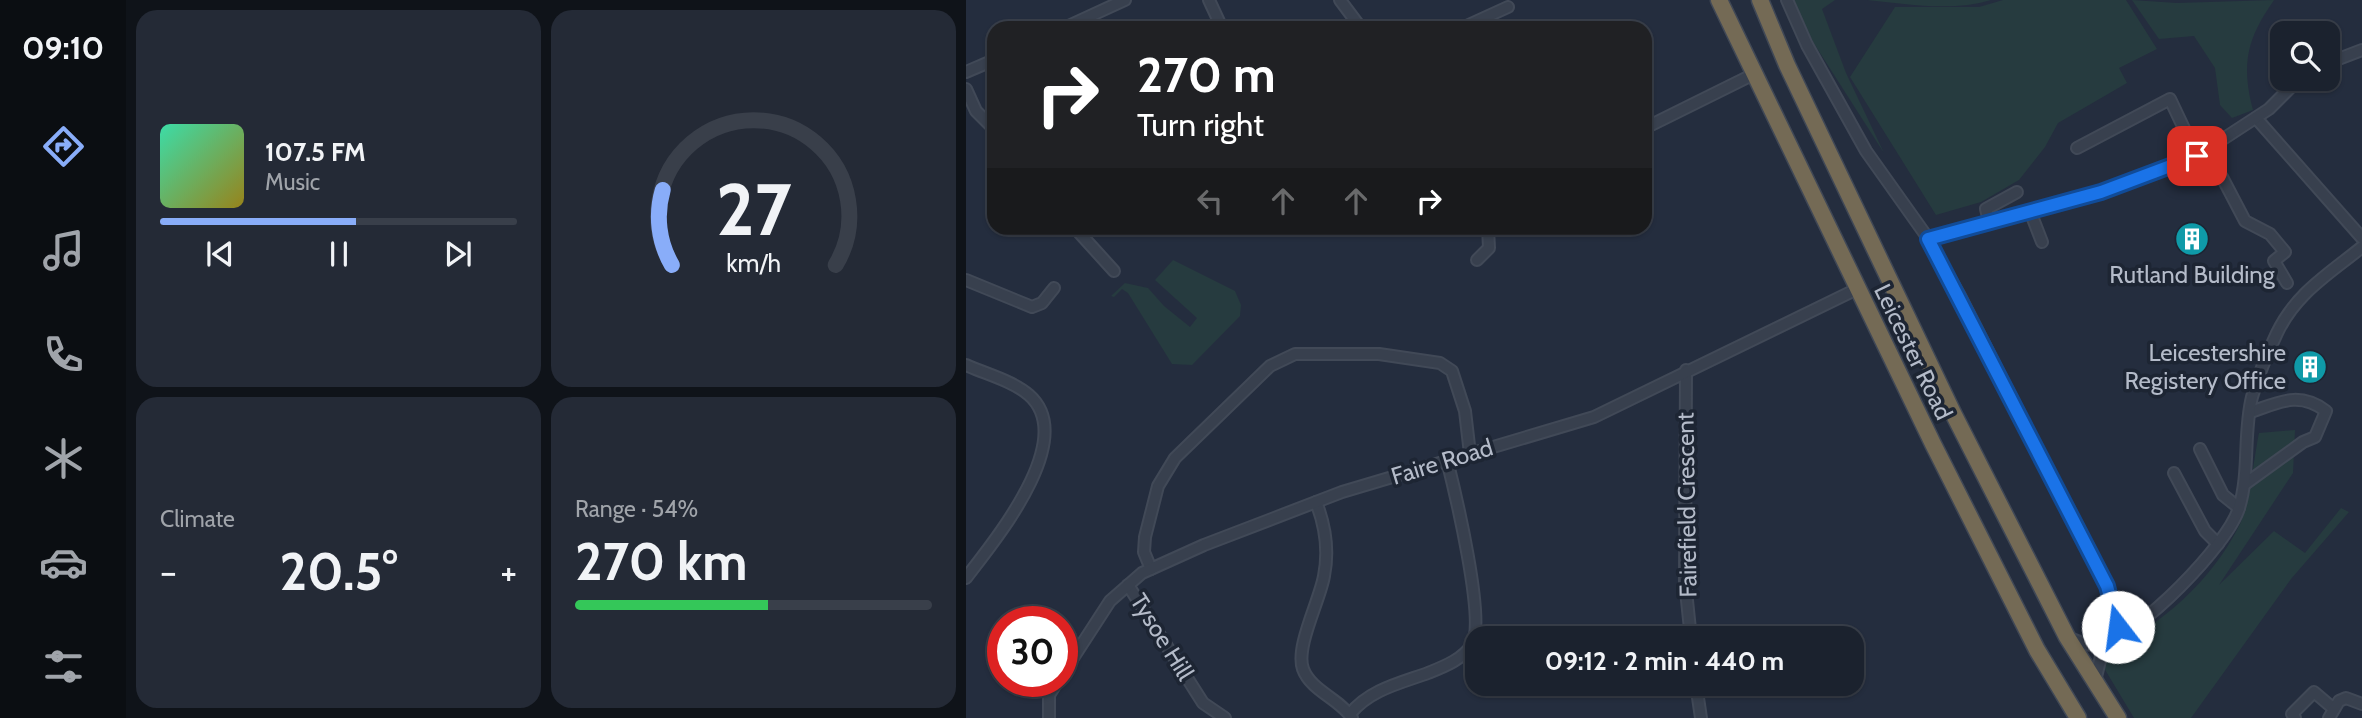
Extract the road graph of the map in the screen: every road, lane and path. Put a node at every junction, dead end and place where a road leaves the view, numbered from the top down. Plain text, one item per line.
1 (1125, 0) edge
2 (1209, 0) edge
3 (1340, 0) edge
4 (1719, 0) edge
5 (1760, 0) edge
6 (1787, 0) edge
7 (1508, 7) dead end
8 (1078, 21) edge
9 (1219, 21) edge
10 (1355, 21) edge
11 (1477, 21) edge
12 (2362, 50) edge
13 (2340, 58) edge
14 (987, 63) edge
15 (966, 72) edge
16 (1754, 74) junction
17 (966, 89) edge
18 (2287, 91) edge
19 (2256, 118) junction
20 (987, 122) edge
21 (1652, 125) edge
22 (2077, 148) dead end
23 (2197, 156) junction
24 (2222, 177) dead end
25 (2017, 192) dead end
26 (2030, 212) junction
27 (1989, 221) junction
28 (1081, 235) edge
29 (1488, 235) edge
30 (2362, 238) edge
31 (1928, 239) junction
32 (2042, 242) dead end
33 (2362, 247) edge
34 (1477, 260) dead end
35 (1114, 271) dead end
36 (966, 280) edge
37 (2287, 283) dead end
38 (1054, 288) dead end
39 (1857, 289) junction
40 (966, 366) edge
41 (1686, 370) junction
42 (2250, 412) junction
43 (2200, 449) dead end
44 (1470, 454) junction
45 (1447, 460) junction
46 (2174, 472) dead end
47 (2245, 484) junction
48 (1316, 502) junction
49 (2239, 508) junction
50 (2218, 544) junction
51 (1151, 569) junction
52 (966, 578) edge
53 (1129, 585) junction
54 (1690, 626) edge
55 (2122, 633) junction
56 (2067, 637) junction
57 (2104, 644) junction
58 (1078, 650) edge
59 (2095, 681) junction
60 (1698, 696) edge
61 (1049, 697) edge
62 (2362, 704) edge
63 (2332, 714) edge
64 (1351, 716) edge
65 (1049, 718) edge
66 (1225, 718) edge
67 (1701, 718) edge
68 (2078, 718) edge
69 (2118, 718) edge
70 (2295, 718) edge

1 - 8 street
2 - 9 street
3 - 10 street
4 - 16 highway, Leicester Road
5 - 56 highway, Leicester Road
6 - 31 street
7 - 11 street
12 - 13 street
14 - 15 street
16 - 21 street
16 - 39 highway, Leicester Road
17 - 20 street
18 - 19 street
19 - 23 street
19 - 30 street
22 - 23 street
23 - 26 street
24 - 37 street
25 - 27 street
26 - 27 street
26 - 32 street
27 - 31 street
28 - 35 street
29 - 34 street
31 - 55 street
33 - 42 street
36 - 38 street
39 - 41 street, Faire Road
39 - 68 highway, Leicester Road
40 - 52 street
41 - 44 street, Faire Road
41 - 54 street, Fairefield Crescent
42 - 47 street
42 - 47 street
43 - 49 street
44 - 45 street, Faire Road
44 - 51 street
45 - 48 street, Faire Road
45 - 64 street
46 - 50 street
47 - 49 street
48 - 51 street, Faire Road
48 - 64 street
49 - 50 street
50 - 55 street
51 - 53 street, Faire Road
53 - 58 street, Faire Road
53 - 66 street, Tysoe Hill
55 - 57 street
56 - 57 street
56 - 59 highway, Leicester Road
57 - 59 street
59 - 69 highway, Leicester Road
60 - 67 street
61 - 65 street
62 - 63 street
63 - 70 street

